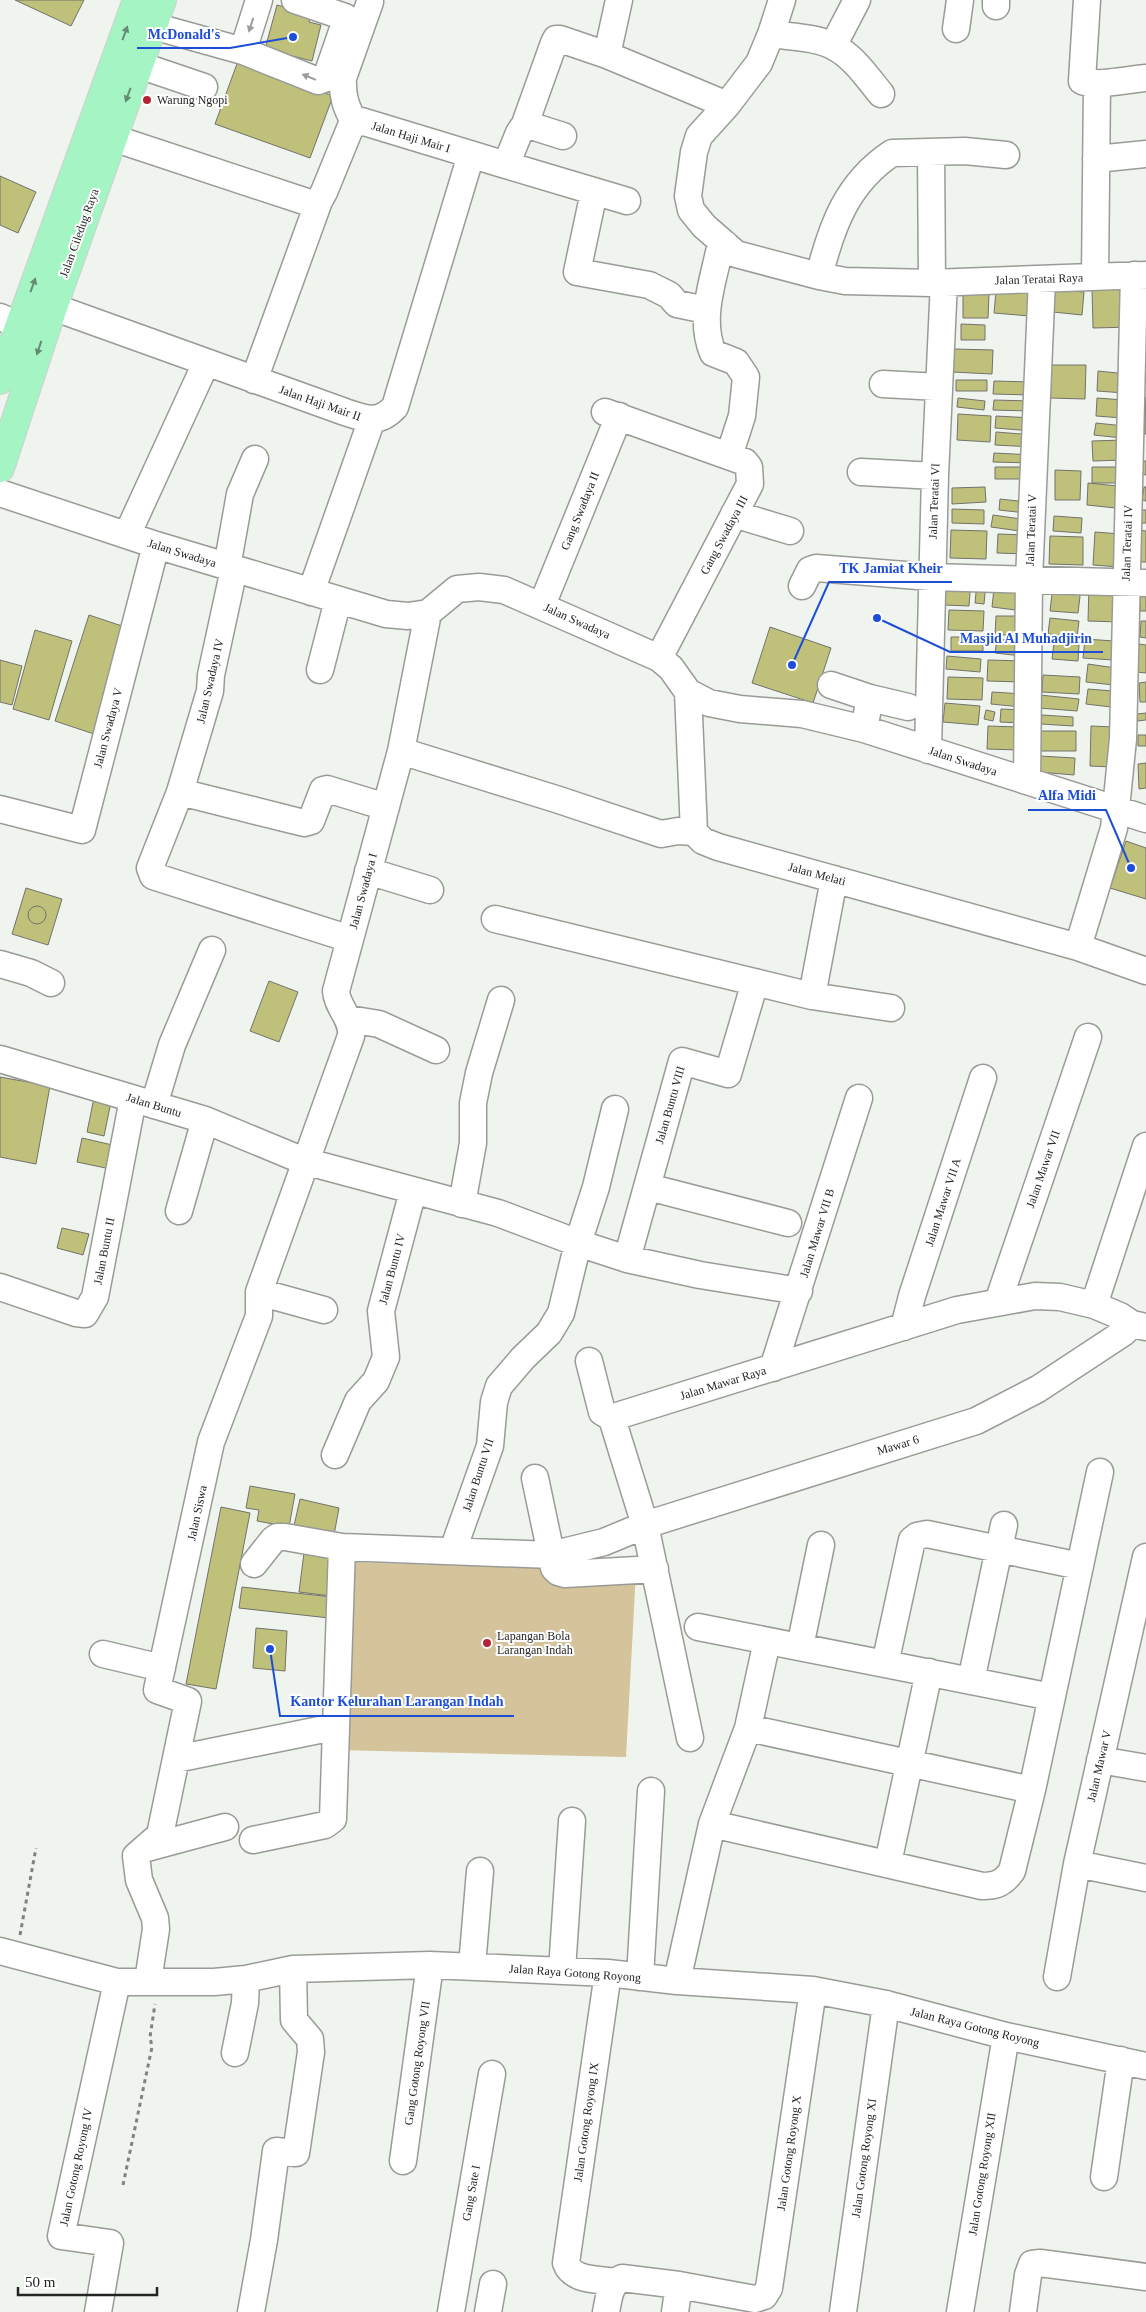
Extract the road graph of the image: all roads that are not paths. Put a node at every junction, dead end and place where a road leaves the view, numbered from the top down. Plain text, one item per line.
1 (137, 0) edge
2 (162, 0) edge
3 (259, 0) edge
4 (295, 0) edge
5 (619, 0) edge
6 (782, 0) edge
7 (857, 0) edge
8 (960, 0) edge
9 (1087, 0) edge
10 (370, 2) dead end
11 (153, 26) junction
12 (956, 29) dead end
13 (771, 34) junction
14 (833, 46) junction
15 (243, 51) junction
16 (607, 54) junction
17 (139, 65) junction
18 (1146, 78) edge
19 (1097, 83) junction
20 (204, 87) dead end
21 (881, 94) dead end
22 (727, 104) junction
23 (355, 123) junction
24 (525, 124) junction
25 (101, 133) junction
26 (563, 136) dead end
27 (931, 152) junction
28 (1146, 154) edge
29 (471, 156) junction
30 (1006, 156) dead end
31 (1096, 159) junction
32 (506, 165) junction
33 (594, 192) junction
34 (319, 201) junction
35 (627, 201) dead end
36 (726, 244) junction
37 (1140, 275) edge
38 (819, 276) junction
39 (1095, 277) junction
40 (1042, 279) junction
41 (938, 283) junction
42 (53, 307) junction
43 (706, 310) junction
44 (9, 321) edge
45 (206, 363) junction
46 (0, 380) edge
47 (254, 380) junction
48 (883, 384) dead end
49 (939, 387) junction
50 (612, 414) joint
51 (372, 419) junction
52 (729, 456) junction
53 (255, 459) dead end
54 (0, 468) edge
55 (861, 472) dead end
56 (935, 476) junction
57 (0, 492) edge
58 (734, 514) junction
59 (790, 532) dead end
60 (127, 535) junction
61 (156, 545) junction
62 (231, 568) junction
63 (931, 577) junction
64 (1030, 580) junction
65 (1136, 583) edge
66 (802, 586) dead end
67 (312, 592) junction
68 (338, 600) junction
69 (542, 605) junction
70 (428, 613) junction
71 (659, 658) junction
72 (320, 670) dead end
73 (831, 685) dead end
74 (688, 692) junction
75 (870, 698) junction
76 (908, 707) dead end
77 (864, 729) junction
78 (928, 750) junction
79 (401, 751) junction
80 (1027, 781) junction
81 (180, 792) junction
82 (386, 807) junction
83 (0, 809) edge
84 (1118, 810) junction
85 (1146, 819) edge
86 (694, 832) junction
87 (368, 871) junction
88 (834, 879) junction
89 (430, 890) dead end
90 (495, 919) dead end
91 (350, 939) junction
92 (1078, 947) junction
93 (212, 950) dead end
94 (0, 964) edge
95 (1146, 971) edge
96 (755, 982) junction
97 (51, 983) dead end
98 (812, 996) junction
99 (501, 1000) dead end
100 (891, 1008) dead end
101 (349, 1020) junction
102 (1088, 1037) dead end
103 (436, 1050) dead end
104 (0, 1059) edge
105 (983, 1078) dead end
106 (859, 1098) dead end
107 (143, 1102) junction
108 (615, 1109) dead end
109 (205, 1120) junction
110 (1146, 1146) edge
111 (304, 1161) junction
112 (648, 1187) junction
113 (413, 1191) junction
114 (462, 1204) junction
115 (179, 1211) dead end
116 (788, 1223) dead end
117 (578, 1243) junction
118 (628, 1259) junction
119 (0, 1288) edge
120 (799, 1291) junction
121 (258, 1292) junction
122 (998, 1302) junction
123 (1094, 1305) junction
124 (324, 1310) dead end
125 (1139, 1326) edge
126 (904, 1327) junction
127 (589, 1361) dead end
128 (773, 1368) junction
129 (615, 1420) junction
130 (336, 1455) dead end
131 (1100, 1472) dead end
132 (535, 1478) dead end
133 (644, 1525) junction
134 (1001, 1537) junction
135 (821, 1546) dead end
136 (342, 1547) junction
137 (453, 1550) junction
138 (551, 1554) junction
139 (1146, 1557) edge
140 (254, 1564) dead end
141 (1080, 1566) junction
142 (655, 1569) junction
143 (698, 1627) dead end
144 (768, 1641) junction
145 (800, 1647) junction
146 (1136, 1648) edge
147 (103, 1654) dead end
148 (885, 1664) junction
149 (162, 1668) junction
150 (929, 1672) junction
151 (971, 1681) junction
152 (1052, 1697) junction
153 (334, 1727) junction
154 (748, 1728) junction
155 (690, 1738) dead end
156 (176, 1758) junction
157 (1100, 1760) junction
158 (910, 1763) junction
159 (1146, 1768) edge
160 (1032, 1790) junction
161 (651, 1791) dead end
162 (572, 1821) dead end
163 (712, 1824) junction
164 (225, 1827) dead end
165 (253, 1840) dead end
166 (147, 1848) junction
167 (888, 1863) junction
168 (1077, 1864) junction
169 (480, 1870) dead end
170 (1146, 1878) edge
171 (8, 1953) edge
172 (430, 1964) junction
173 (472, 1966) junction
174 (293, 1969) junction
175 (562, 1970) junction
176 (608, 1973) junction
177 (640, 1977) junction
178 (1057, 1977) dead end
179 (246, 1979) junction
180 (154, 1981) junction
181 (117, 1982) junction
182 (677, 1982) junction
183 (813, 1990) junction
184 (886, 2004) junction
185 (1006, 2036) junction
186 (235, 2053) dead end
187 (1134, 2063) edge
188 (492, 2074) dead end
189 (403, 2161) dead end
190 (1104, 2177) dead end
191 (1146, 2276) edge
192 (615, 2282) junction
193 (493, 2284) dead end
194 (679, 2285) junction
195 (770, 2304) edge
196 (98, 2312) edge
197 (252, 2312) edge
198 (451, 2312) edge
199 (488, 2312) edge
200 (606, 2312) edge
201 (674, 2312) edge
202 (843, 2312) edge
203 (960, 2312) edge
204 (1023, 2312) edge

25 -> 1 main road, Jalan Ciledug Raya
2 - 11 main road, Jalan Ciledug Raya
3 -> 15 street
4 -> 15 street
5 - 16 street
6 - 13 street
7 - 14 street
8 - 12 street
9 - 19 street
10 - 23 street
11 - 15 street
11 - 17 main road, Jalan Ciledug Raya
13 - 14 street
13 - 22 street
14 - 21 street
16 - 22 street
16 - 24 street
17 - 20 street
17 -> 25 main road, Jalan Ciledug Raya
18 - 19 street
19 - 31 street
22 - 36 street, Jalan Teratai Raya
23 - 29 street, Jalan Haji Mair I
23 - 34 street, Jalan Haji Mair I
24 - 26 street
24 - 32 street
25 - 34 street
25 - 42 main road, Jalan Ciledug Raya
44 -> 25 main road, Jalan Ciledug Raya
27 - 30 street
27 - 38 street
27 - 41 street, Jalan Teratai VI
28 - 31 street
29 - 32 street, Jalan Haji Mair I
29 - 51 street, Jalan Haji Mair II
31 - 39 street
32 - 33 street, Jalan Haji Mair I
33 - 35 street, Jalan Haji Mair I
33 - 43 street
34 - 47 street, Jalan Haji Mair I
36 - 38 street, Jalan Teratai Raya
36 - 43 street
37 - 39 street, Jalan Teratai Raya
37 - 65 street, Jalan Teratai IV
38 - 41 street, Jalan Teratai Raya
39 - 40 street, Jalan Teratai Raya
40 - 41 street, Jalan Teratai Raya
40 - 64 street, Jalan Teratai V
41 - 49 street, Jalan Teratai VI
42 - 45 street, Jalan Haji Mair II
42 -> 54 main road, Jalan Ciledug Raya
43 - 52 street
44 - 46 main road, Jalan Ciledug Raya
45 - 47 street, Jalan Haji Mair II
45 - 60 street
47 - 51 street, Jalan Haji Mair II
48 - 49 street
49 - 56 street, Jalan Teratai VI
50 - 52 street, Gang Swadaya III
50 - 69 street, Gang Swadaya II
51 - 67 street
52 - 58 street, Gang Swadaya III
53 - 62 street, Jalan Swadaya IV
55 - 56 street
56 - 63 street, Jalan Teratai VI
57 - 60 street, Jalan Swadaya
58 - 59 street
58 - 71 street, Gang Swadaya III
60 - 61 street, Jalan Swadaya
61 - 62 street, Jalan Swadaya
61 - 83 street, Jalan Swadaya V
62 - 67 street, Jalan Swadaya
62 - 81 street, Jalan Swadaya IV
63 - 64 street
63 - 66 street
63 - 78 street, Jalan Teratai VI
64 - 65 street
64 - 80 street, Jalan Teratai V
65 - 84 street, Jalan Teratai IV
67 - 68 street, Jalan Swadaya
68 - 70 street, Jalan Swadaya
68 - 72 street
69 - 70 street, Jalan Swadaya
69 - 71 street, Jalan Swadaya
70 - 79 street, Jalan Swadaya I
71 - 74 street, Jalan Swadaya
73 - 75 street
74 - 77 street, Jalan Swadaya
74 - 86 street
75 - 76 street
75 - 77 street
77 - 78 street, Jalan Swadaya
78 - 80 street, Jalan Swadaya
79 - 82 street, Jalan Swadaya I
79 - 86 street
80 - 84 street, Jalan Swadaya
81 - 82 street
81 - 91 street, Jalan Swadaya IV
82 - 87 street, Jalan Swadaya I
84 - 85 street, Jalan Swadaya
84 - 92 street
86 - 88 street, Jalan Melati
87 - 89 street
87 - 91 street, Jalan Swadaya I
88 - 92 street, Jalan Melati
88 - 98 street
90 - 96 street
91 - 101 street, Jalan Swadaya I
92 - 95 street, Jalan Melati
93 - 107 street
94 - 97 street
96 - 98 street
96 - 112 street, Jalan Buntu VIII
98 - 100 street
99 - 114 street
101 - 103 street
101 - 111 street
102 - 122 street, Jalan Mawar VII
104 - 107 street, Jalan Buntu
105 - 126 street, Jalan Mawar VII A
106 - 120 street, Jalan Mawar VII B
107 - 109 street, Jalan Buntu
107 - 119 street, Jalan Buntu II
108 - 117 street, Jalan Buntu VII
109 - 111 street, Jalan Buntu
109 - 115 street
110 - 123 street
111 - 113 street, Jalan Buntu
111 - 121 street, Jalan Siswa
112 - 116 street
112 - 118 street, Jalan Buntu VIII
113 - 114 street, Jalan Buntu
113 - 130 street, Jalan Buntu IV
114 - 117 street, Jalan Buntu
117 - 118 street, Jalan Buntu
117 - 137 street, Jalan Buntu VII
118 - 120 street, Jalan Buntu
120 - 128 street, Jalan Mawar VII B
121 - 124 street
121 - 149 street, Jalan Siswa
122 - 123 street, Jalan Mawar Raya
122 - 126 street, Jalan Mawar Raya
123 - 125 street, Jalan Mawar Raya
125 - 133 street, Mawar 6
126 - 128 street, Jalan Mawar Raya
127 - 129 street
128 - 129 street, Jalan Mawar Raya
129 - 133 street
131 - 141 street
132 - 138 street
133 - 138 street, Mawar 6
133 - 142 street
134 - 141 street
134 - 148 street
134 - 151 street
135 - 145 street
136 - 137 street, Mawar 6
136 - 140 street, Mawar 6
136 - 153 street
137 - 138 street, Mawar 6
138 - 142 street
139 - 146 street, Jalan Mawar V
141 - 152 street
142 - 155 street
143 - 144 street
144 - 145 street
144 - 154 street
145 - 148 street
146 - 157 street, Jalan Mawar V
147 - 149 street
148 - 150 street
149 - 156 street, Jalan Siswa
150 - 151 street
150 - 158 street
151 - 152 street
152 - 160 street
153 - 156 street
153 - 165 street
154 - 158 street
154 - 163 street
156 - 166 street, Jalan Siswa
157 - 159 street
157 - 168 street, Jalan Mawar V
158 - 160 street
158 - 167 street
160 - 167 street
161 - 177 street
162 - 175 street
163 - 167 street
163 - 182 street
164 - 166 street
166 - 180 street, Jalan Siswa
168 - 170 street
168 - 178 street, Jalan Mawar V
169 - 173 street
171 - 181 street, Jalan Raya Gotong Royong
172 - 173 street, Jalan Raya Gotong Royong
172 - 174 street, Jalan Raya Gotong Royong
172 - 189 street, Gang Gotong Royong VII
173 - 175 street, Jalan Raya Gotong Royong
174 - 179 street, Jalan Raya Gotong Royong
174 - 197 street
175 - 176 street, Jalan Raya Gotong Royong
176 - 177 street, Jalan Raya Gotong Royong
176 - 192 street, Jalan Gotong Royong IX
177 - 182 street, Jalan Raya Gotong Royong
179 - 180 street, Jalan Raya Gotong Royong
179 - 186 street
180 - 181 street, Jalan Raya Gotong Royong
181 - 196 street, Jalan Gotong Royong IV
182 - 183 street, Jalan Raya Gotong Royong
183 - 184 street, Jalan Raya Gotong Royong
183 - 195 street, Jalan Gotong Royong X
184 - 185 street, Jalan Raya Gotong Royong
184 - 202 street, Jalan Gotong Royong XI
185 - 187 street, Jalan Raya Gotong Royong
185 - 203 street, Jalan Gotong Royong XII
187 - 190 street
188 - 198 street, Gang Sate I
191 - 204 street
192 - 194 street
192 - 200 street
193 - 199 street
194 - 195 street
194 - 201 street

